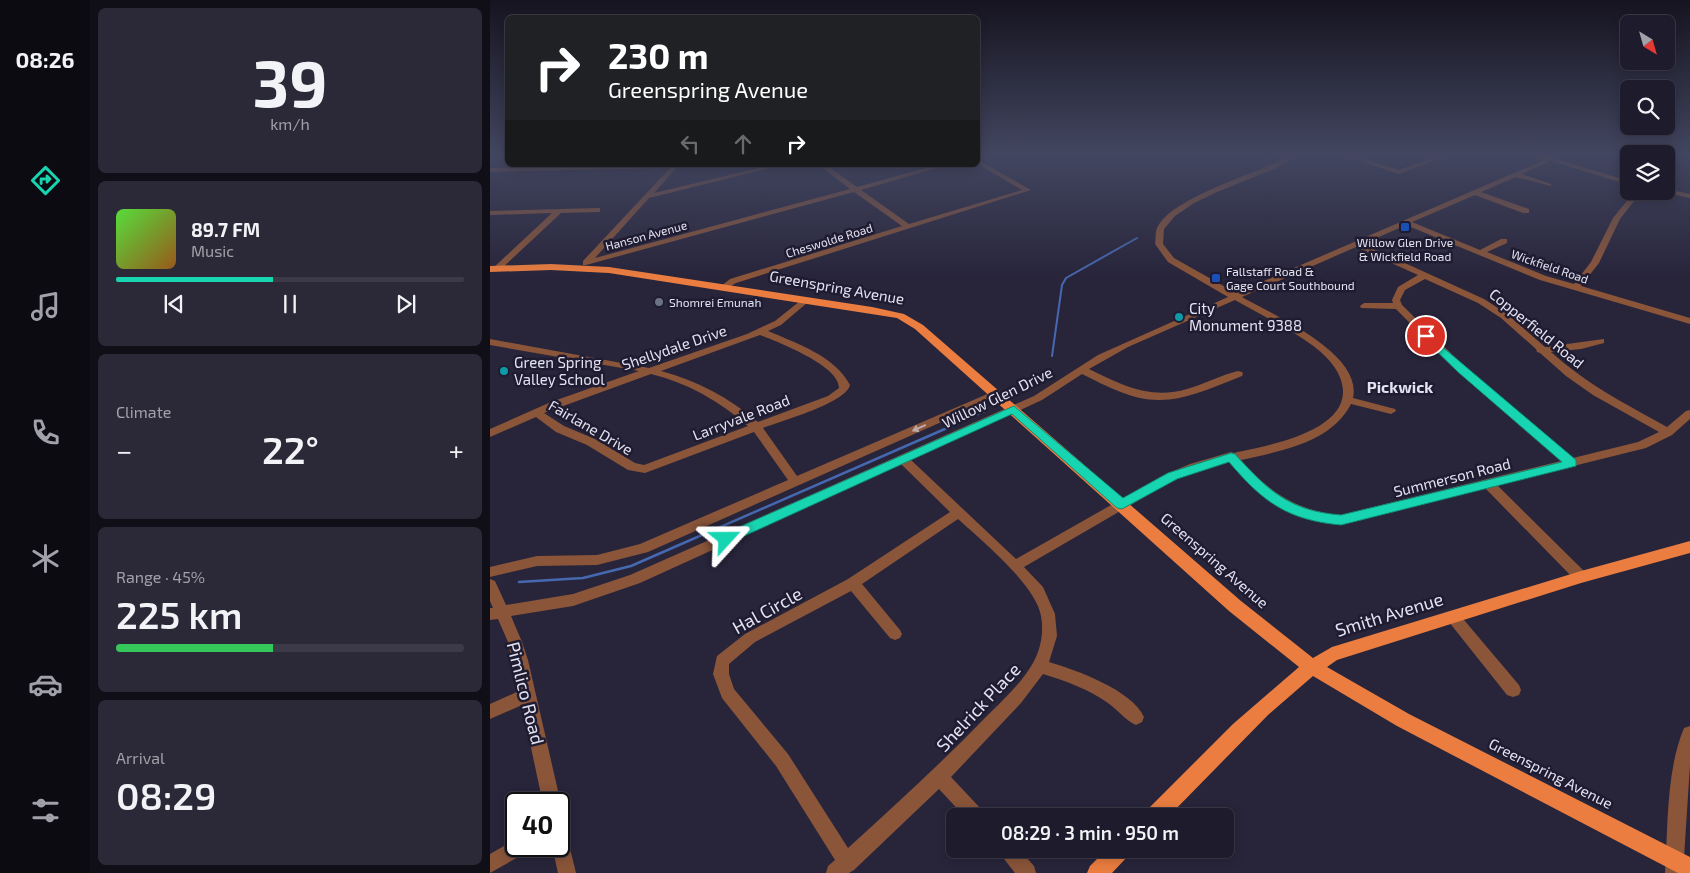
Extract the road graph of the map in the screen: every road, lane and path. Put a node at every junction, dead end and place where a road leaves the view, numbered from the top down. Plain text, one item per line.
1 (649, 195) edge
2 (659, 195) edge
3 (835, 195) edge
4 (863, 195) edge
5 (1013, 195) edge
6 (1207, 195) edge
7 (1468, 195) edge
8 (1481, 195) edge
9 (646, 198) junction
10 (1632, 200) edge
11 (597, 210) dead end
12 (559, 211) junction
13 (1526, 211) dead end
14 (490, 213) edge
15 (1405, 222) junction
16 (908, 228) junction
17 (1504, 241) dead end
18 (1356, 244) junction
19 (1480, 253) junction
20 (581, 266) junction
21 (497, 268) edge
22 (1425, 275) junction
23 (490, 276) edge
24 (724, 287) junction
25 (1575, 288) junction
26 (1235, 297) junction
27 (805, 300) junction
28 (1364, 306) dead end
29 (1398, 306) junction
30 (1690, 321) edge
31 (761, 332) junction
32 (1601, 341) dead end
33 (490, 342) edge
34 (1540, 350) junction
35 (654, 370) junction
36 (1082, 370) junction
37 (1238, 374) dead end
38 (996, 394) junction
39 (1348, 400) junction
40 (1014, 409) junction
41 (536, 412) junction
42 (1391, 412) dead end
43 (1690, 413) edge
44 (756, 427) junction
45 (1668, 432) junction
46 (490, 433) edge
47 (1231, 456) junction
48 (904, 459) junction
49 (1571, 463) junction
50 (660, 464) joint
51 (795, 482) junction
52 (1488, 484) junction
53 (1122, 504) junction
54 (958, 512) junction
55 (1690, 547) edge
56 (1015, 566) junction
57 (490, 572) edge
58 (1581, 577) junction
59 (852, 583) junction
60 (490, 585) edge
61 (496, 614) edge
62 (1454, 618) junction
63 (895, 634) dead end
64 (1040, 666) junction
65 (1312, 667) junction
66 (1513, 690) dead end
67 (528, 694) junction
68 (490, 712) edge
69 (1136, 717) dead end
70 (1690, 734) edge
71 (939, 777) junction
72 (549, 792) edge
73 (968, 808) edge
74 (1163, 808) edge
75 (505, 855) edge
76 (564, 857) edge
77 (1014, 858) edge
78 (1113, 858) edge
79 (490, 864) edge
80 (1679, 867) edge
81 (841, 868) edge
82 (568, 873) edge
83 (1027, 873) edge
84 (1097, 873) edge

1 - 9 street
2 - 9 street
3 - 20 street, Hanson Avenue
4 - 16 street
5 - 16 street, Cheswolde Road
6 - 26 street
7 - 15 street, Willow Glen Drive
8 - 13 street
9 - 20 street
10 - 25 street
11 - 12 street
12 - 14 street
12 - 21 street
15 - 18 street, Willow Glen Drive
15 - 19 street, Wickfield Road
16 - 24 street, Cheswolde Road
17 - 19 street
18 - 22 street, Copperfield Road
18 - 26 street, Willow Glen Drive
19 - 25 street, Wickfield Road
20 - 21 main road, Greenspring Avenue
20 - 24 main road, Greenspring Avenue
21 - 23 street
22 - 29 street
22 - 34 street, Copperfield Road
24 - 27 main road, Greenspring Avenue
25 - 30 street, Wickfield Road
26 - 36 street, Willow Glen Drive
26 - 39 street
27 - 31 street, Shellydale Drive
27 - 38 main road, Greenspring Avenue
28 - 29 street
29 - 49 street
31 - 35 street, Shellydale Drive
31 - 44 street, Larryvale Road
32 - 34 street
33 - 35 street
34 - 45 street, Copperfield Road
35 - 41 street, Shellydale Drive
35 - 44 street
36 - 37 street
36 - 40 street, Willow Glen Drive
38 - 40 main road, Greenspring Avenue
38 -> 51 street, Willow Glen Drive
39 - 42 street
39 - 47 street
40 - 48 street, Willow Glen Drive
40 - 53 main road, Greenspring Avenue
41 - 46 street, Shellydale Drive
41 - 50 street, Fairlane Drive
43 - 45 street, Summerson Road
44 - 50 street, Larryvale Road
44 - 51 street
45 - 49 street, Summerson Road
47 - 52 street, Summerson Road
47 - 53 street
48 - 54 street, Shelrick Place
48 - 61 street, Willow Glen Drive
49 - 52 street, Summerson Road
51 - 57 street, Willow Glen Drive
52 - 58 street
53 - 56 street
53 - 65 main road, Greenspring Avenue
54 - 56 street, Shelrick Place
54 - 59 street, Hal Circle
55 - 58 main road, Smith Avenue
56 - 64 street, Shelrick Place
58 - 62 main road, Smith Avenue
59 - 63 street
59 - 81 street, Hal Circle
60 - 61 street, Pimlico Road
61 - 67 street, Pimlico Road
62 - 65 main road, Smith Avenue
62 - 66 street
64 - 69 street
64 - 71 street, Shelrick Place
65 - 74 main road, Smith Avenue
65 - 80 main road, Greenspring Avenue
67 - 68 street
67 - 72 street, Pimlico Road
70 - 80 street
71 - 73 street
71 - 81 street, Shelrick Place
75 - 79 street
76 - 82 street
77 - 83 street
78 - 84 main road

